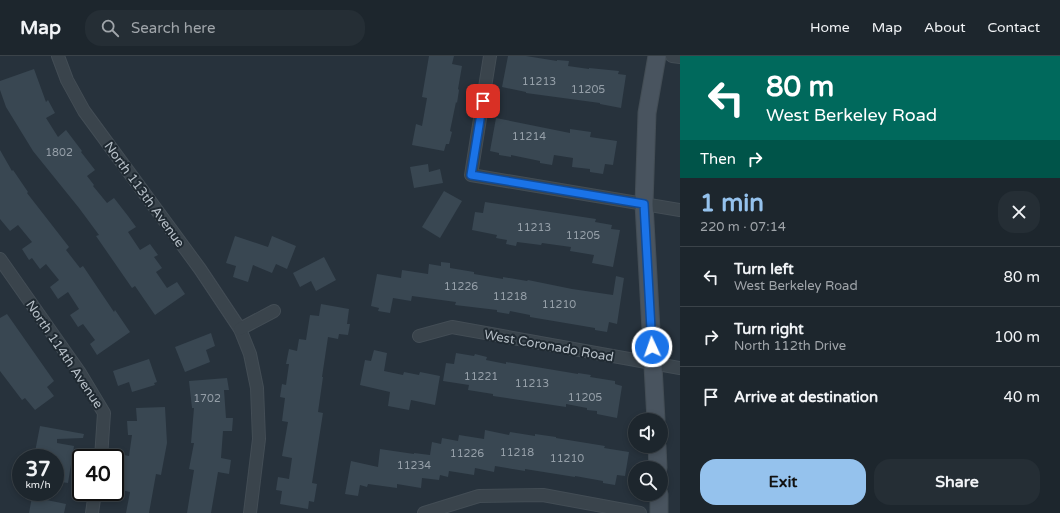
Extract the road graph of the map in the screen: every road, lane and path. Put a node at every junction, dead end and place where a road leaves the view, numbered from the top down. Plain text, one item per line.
1 (58, 56) edge
2 (490, 56) edge
3 (657, 56) edge
4 (672, 56) edge
5 (680, 57) edge
6 (644, 204) junction
7 (680, 210) edge
8 (0, 259) edge
9 (274, 311) dead end
10 (240, 329) junction
11 (419, 336) dead end
12 (653, 363) junction
13 (680, 368) edge
14 (656, 413) edge
15 (102, 449) edge
16 (94, 501) edge
17 (660, 501) edge
18 (92, 513) edge
19 (250, 513) edge
20 (424, 513) edge
21 (640, 513) edge
22 (659, 513) edge

1 - 10 street, North 113th Avenue
2 - 6 street
3 - 6 street
4 - 5 street
6 - 7 street
6 - 12 street
8 - 15 street, North 114th Avenue
9 - 10 street
10 - 19 street, North 113th Avenue
11 - 12 street, West Coronado Road
12 - 13 street, West Coronado Road
12 - 14 street
16 - 18 street
17 - 22 street
20 - 21 street

